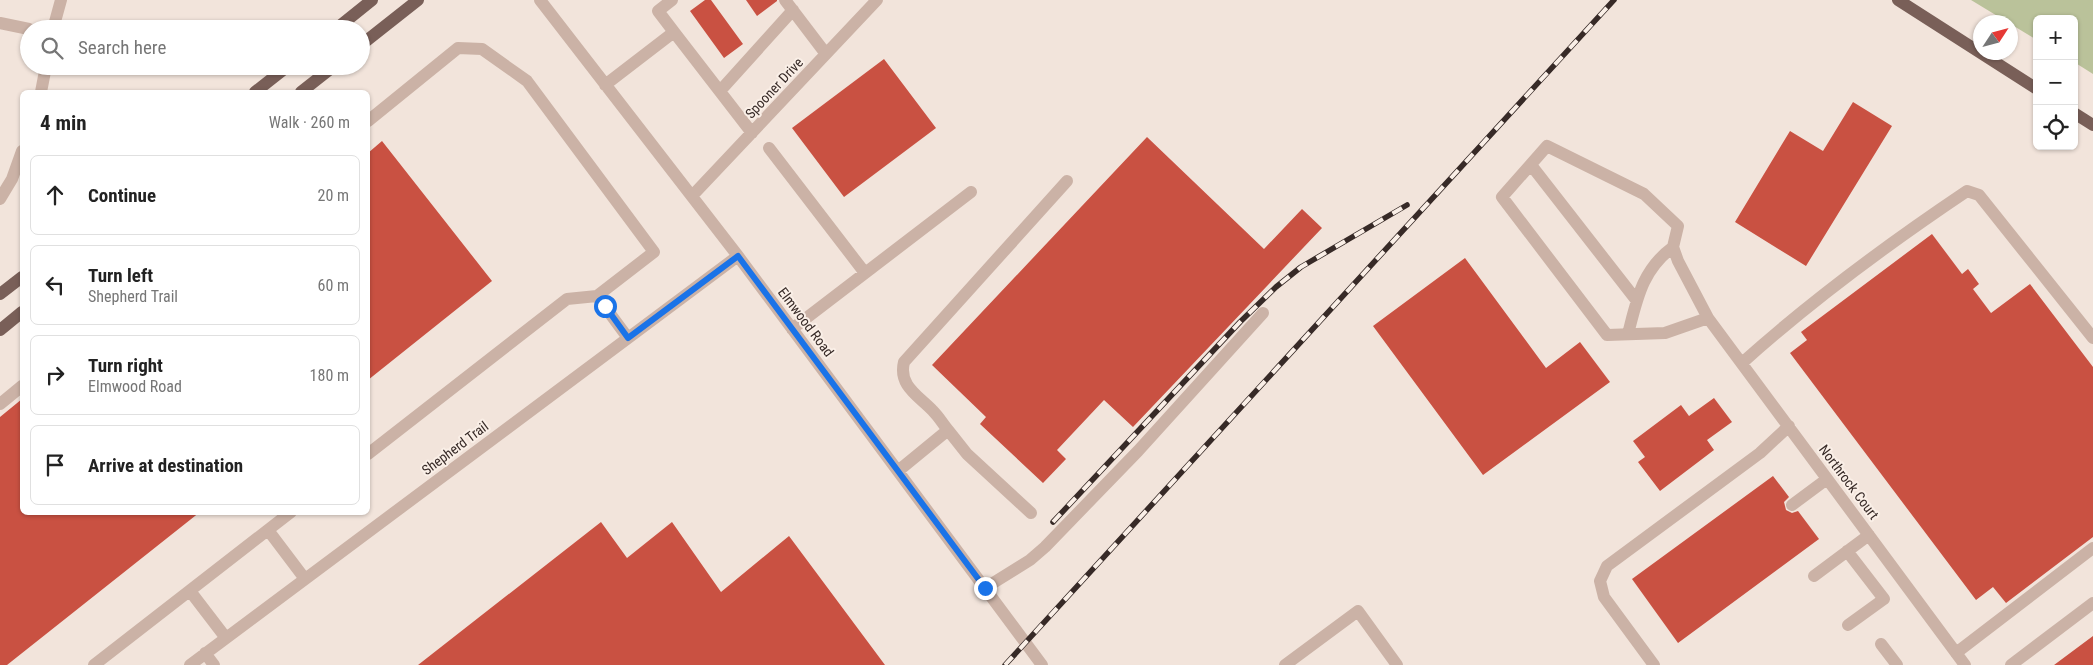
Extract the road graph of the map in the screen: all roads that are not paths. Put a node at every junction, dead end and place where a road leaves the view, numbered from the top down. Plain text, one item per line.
1 (60, 0) edge
2 (372, 0) edge
3 (418, 0) edge
4 (540, 0) edge
5 (672, 0) edge
6 (877, 0) edge
7 (1898, 0) edge
8 (789, 5) edge
9 (56, 20) edge
10 (347, 20) edge
11 (0, 23) edge
12 (20, 27) edge
13 (674, 32) junction
14 (370, 38) edge
15 (826, 54) junction
16 (44, 75) edge
17 (277, 75) edge
18 (323, 75) edge
19 (605, 84) junction
20 (2033, 86) edge
21 (41, 90) edge
22 (258, 90) edge
23 (304, 90) edge
24 (720, 91) junction
25 (2078, 116) edge
26 (370, 119) edge
27 (2093, 125) edge
28 (752, 133) junction
29 (769, 148) dead end
30 (20, 156) edge
31 (1530, 165) junction
32 (1067, 181) dead end
33 (971, 192) dead end
34 (692, 196) junction
35 (0, 199) edge
36 (1673, 248) junction
37 (738, 256) junction
38 (865, 273) junction
39 (20, 278) edge
40 (0, 294) edge
41 (597, 296) junction
42 (1637, 301) junction
43 (1263, 313) dead end
44 (20, 314) edge
45 (1708, 318) junction
46 (792, 329) junction
47 (0, 330) edge
48 (1628, 334) junction
49 (628, 338) junction
50 (2093, 338) edge
51 (1742, 363) junction
52 (20, 388) edge
53 (0, 404) edge
54 (1789, 426) junction
55 (948, 430) junction
56 (370, 452) edge
57 (898, 471) junction
58 (1827, 479) junction
59 (1792, 505) dead end
60 (1031, 513) dead end
61 (287, 515) edge
62 (268, 530) junction
63 (1869, 535) junction
64 (2093, 548) edge
65 (1848, 551) junction
66 (1814, 576) dead end
67 (305, 579) junction
68 (985, 588) junction
69 (190, 591) junction
70 (2093, 603) edge
71 (1848, 626) dead end
72 (226, 638) junction
73 (1881, 644) dead end
74 (205, 653) junction
75 (1956, 653) junction
76 (94, 665) edge
77 (190, 665) edge
78 (214, 665) edge
79 (1042, 665) edge
80 (1285, 665) edge
81 (1397, 665) edge
82 (1654, 665) edge
83 (1897, 665) edge
84 (1965, 665) edge
85 (2011, 665) edge

1 - 9 street
2 - 10 main road
3 - 14 main road
4 - 19 street, Elmwood Road
5 - 13 street
6 - 15 street, Spooner Drive
7 - 20 main road
8 - 15 street
8 - 24 street
11 - 12 street
13 - 19 street
13 - 24 street
15 - 28 street, Spooner Drive
16 - 21 street
17 - 22 main road
18 - 23 main road
19 - 34 street, Elmwood Road
24 - 28 street
25 - 27 main road
26 - 41 street
28 - 34 street, Spooner Drive
29 - 38 street
30 - 35 street
31 - 36 street
31 - 42 street
31 - 48 street
32 - 55 street
33 - 38 street
34 - 37 street, Elmwood Road
36 - 42 street
36 - 45 street, Northrock Court
37 - 46 street, Elmwood Road
37 - 49 street, Shepherd Trail
38 - 46 street
39 - 40 main road
41 - 49 street
41 - 56 street
42 - 48 street
43 - 68 street
44 - 47 main road
45 - 48 street
45 - 51 street, Northrock Court
46 - 57 street, Elmwood Road
49 - 67 street, Shepherd Trail
50 - 51 street
51 - 54 street, Northrock Court
52 - 53 street
54 - 58 street, Northrock Court
54 - 82 street
55 - 57 street
55 - 60 street
57 - 68 street, Elmwood Road
58 - 59 street
58 - 63 street, Northrock Court
61 - 62 street
62 - 67 street
62 - 69 street
63 - 65 street
63 - 75 street, Northrock Court
64 - 75 street
65 - 66 street
65 - 71 street
67 - 72 street, Shepherd Trail
68 - 79 street, Elmwood Road
69 - 72 street
69 - 76 street
70 - 85 street
72 - 74 street, Shepherd Trail
73 - 83 street
74 - 77 street, Shepherd Trail
74 - 78 street
75 - 84 street, Northrock Court
80 - 81 street

